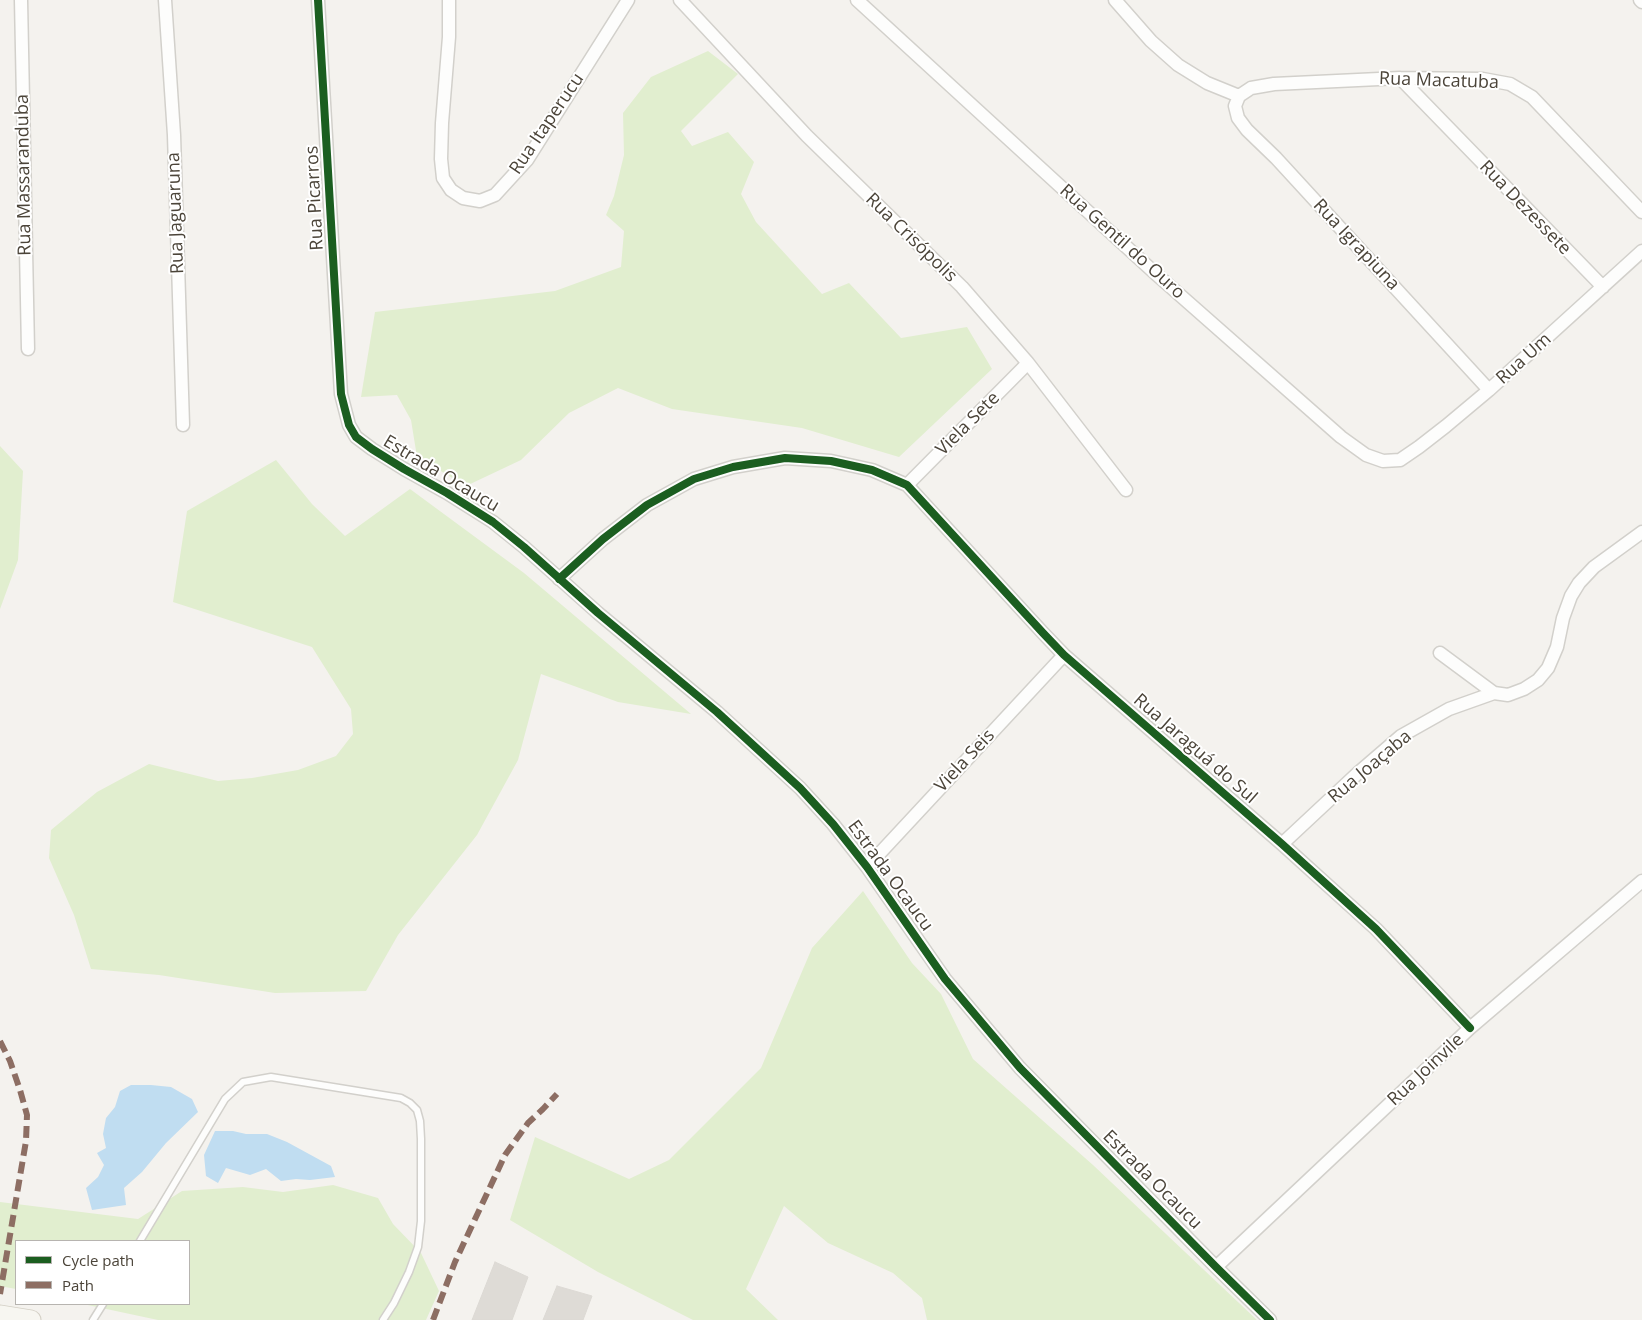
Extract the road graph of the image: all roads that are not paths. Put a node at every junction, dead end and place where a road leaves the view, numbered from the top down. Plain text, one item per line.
1 (21, 0) edge
2 (165, 0) edge
3 (318, 0) edge
4 (449, 0) edge
5 (628, 0) edge
6 (680, 0) edge
7 (857, 0) edge
8 (1115, 0) edge
9 (1400, 78) junction
10 (1240, 96) junction
11 (1642, 212) edge
12 (1642, 250) edge
13 (1603, 287) junction
14 (28, 349) dead end
15 (1028, 363) junction
16 (1489, 390) junction
17 (341, 394) joint
18 (183, 425) dead end
19 (1400, 460) joint
20 (907, 486) junction
21 (1126, 490) dead end
22 (1642, 532) edge
23 (558, 579) junction
24 (1440, 654) dead end
25 (1064, 655) junction
26 (1494, 692) junction
27 (1282, 844) junction
28 (867, 867) junction
29 (1642, 881) edge
30 (1470, 1028) junction
31 (141, 1240) edge
32 (1216, 1267) junction
33 (102, 1305) edge
34 (0, 1315) edge
35 (31, 1320) edge
36 (93, 1320) edge
37 (383, 1320) edge
38 (1270, 1320) edge

1 - 14 street, Rua Massaranduba
2 - 18 street, Rua Jaguaruna
3 - 17 street, Rua Picarros
4 - 5 street, Rua Itaperucu
6 - 15 street, Rua Crisópolis
7 - 19 street, Rua Gentil do Ouro
8 - 10 street
9 - 10 street, Rua Macatuba
9 - 11 street, Rua Macatuba
9 - 13 street, Rua Dezessete
10 - 16 street, Rua Igrapiuna
12 - 13 street, Rua Um
13 - 16 street, Rua Um
15 - 20 street, Viela Sete
15 - 21 street, Rua Crisópolis
16 - 19 street, Rua Um
17 - 23 street, Estrada Ocaucu
20 - 23 street
20 - 25 street, Rua Jaraguá do Sul
22 - 26 street, Rua Joaçaba
23 - 28 street, Estrada Ocaucu
24 - 26 street
25 - 27 street, Rua Jaraguá do Sul
25 - 28 street, Viela Seis
26 - 27 street, Rua Joaçaba
27 - 30 street, Rua Jaraguá do Sul
28 - 32 street, Estrada Ocaucu
29 - 30 street, Rua Joinvile
30 - 32 street, Rua Joinvile
31 - 37 lane
32 - 38 street, Estrada Ocaucu
33 - 36 lane
34 - 35 main road

